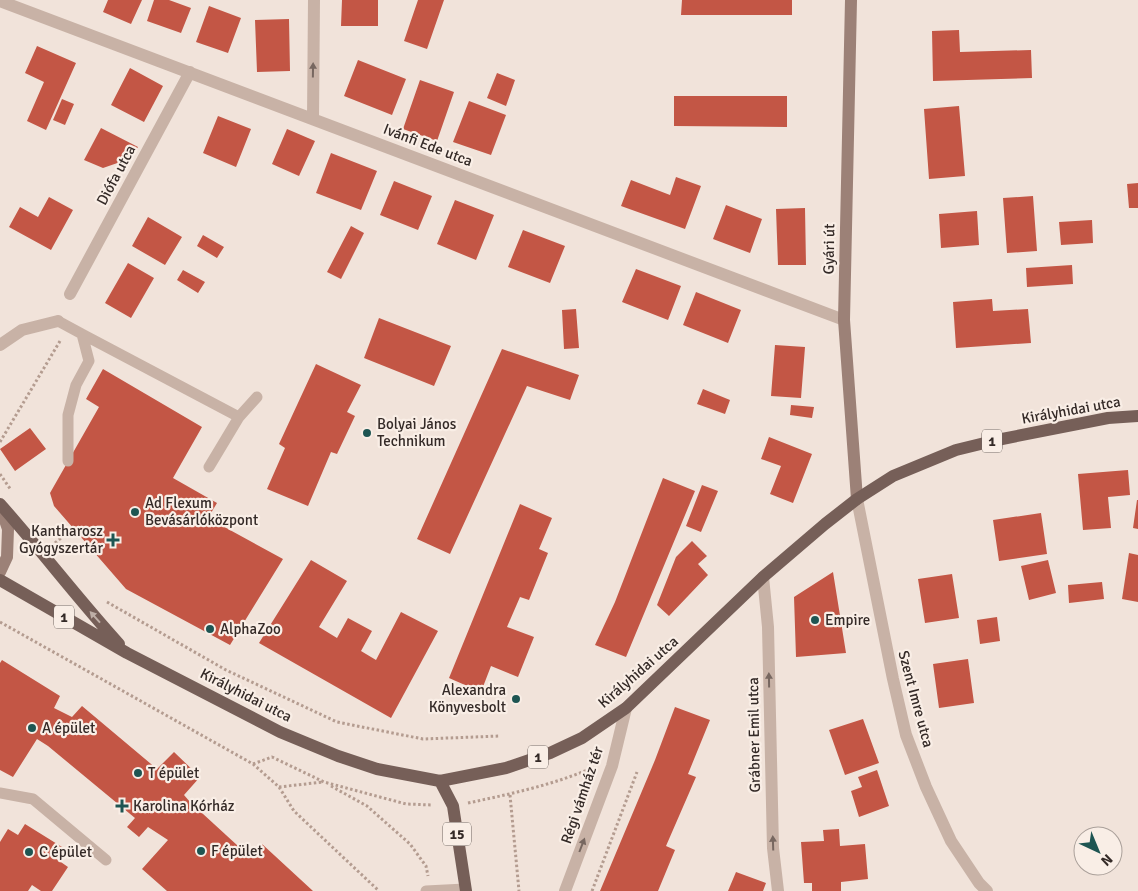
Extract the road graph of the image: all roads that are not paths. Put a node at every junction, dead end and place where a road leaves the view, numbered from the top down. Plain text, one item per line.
1 (314, 0) edge
2 (851, 0) edge
3 (0, 1) edge
4 (190, 72) junction
5 (313, 119) junction
6 (70, 294) dead end
7 (844, 320) junction
8 (61, 322) joint
9 (82, 334) junction
10 (0, 345) edge
11 (257, 397) dead end
12 (1138, 416) edge
13 (239, 417) junction
14 (68, 460) dead end
15 (209, 467) dead end
16 (857, 499) junction
17 (0, 505) edge
18 (0, 572) edge
19 (763, 578) junction
20 (0, 580) edge
21 (128, 653) junction
22 (626, 708) junction
23 (440, 781) junction
24 (0, 793) edge
25 (106, 860) dead end
26 (465, 890) edge
27 (426, 891) edge
28 (432, 891) edge
29 (565, 891) edge
30 (778, 891) edge
31 (987, 891) edge

5 -> 1 street
2 - 7 street, Gyári út
3 - 4 street, Ivánfi Ede utca
4 - 5 street, Ivánfi Ede utca
4 - 6 street, Diófa utca
5 - 7 street, Ivánfi Ede utca
7 - 16 street, Gyári út
8 - 9 lane
8 - 10 street
9 - 13 lane
9 - 14 lane
11 - 13 lane
12 - 16 main road, Királyhidai utca / 1
13 - 15 lane
16 - 19 main road, Királyhidai utca / 1
16 - 31 street, Szent Imre utca
17 - 18 street
21 -> 17 main road
19 - 22 main road, Királyhidai utca / 1
30 -> 19 street, Grábner Emil utca
20 - 21 main road, 1
21 - 23 main road, Királyhidai utca / 1
22 - 23 main road, Királyhidai utca / 1
29 -> 22 street, Régi vámház tér
23 - 26 main road, 15
24 - 25 lane
26 - 28 lane
27 - 28 lane

